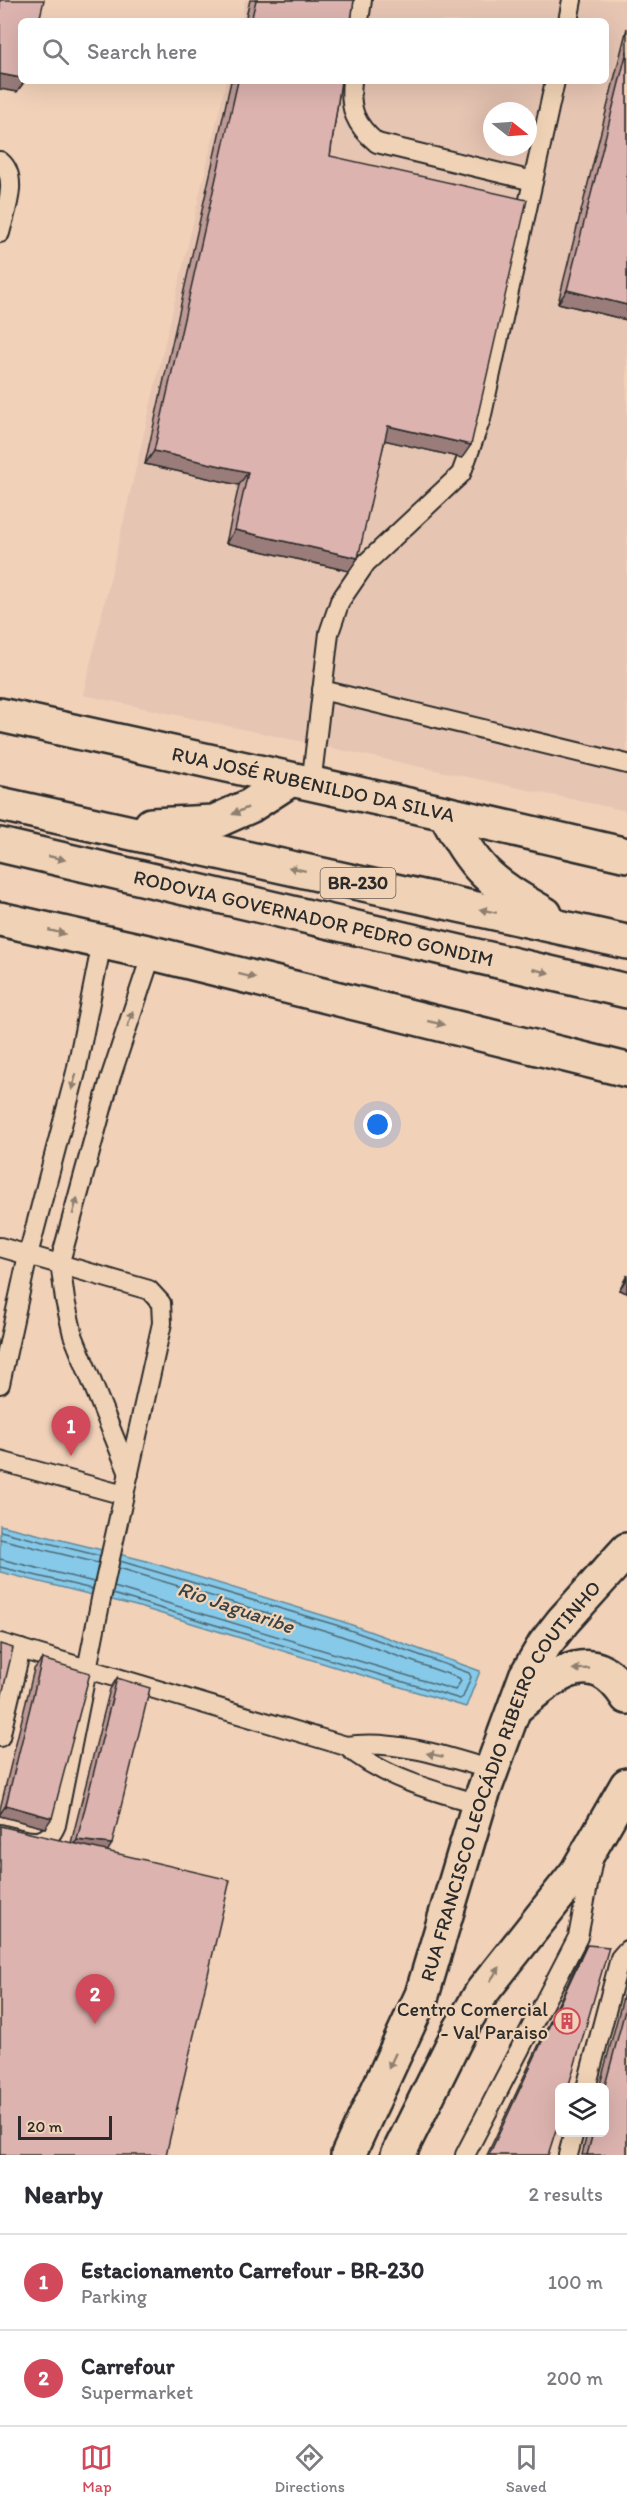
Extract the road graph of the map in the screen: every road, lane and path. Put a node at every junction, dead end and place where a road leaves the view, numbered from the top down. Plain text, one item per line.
1 (362, 0) edge
2 (572, 0) edge
3 (359, 18) edge
4 (569, 18) edge
5 (352, 84) edge
6 (554, 84) edge
7 (0, 161) edge
8 (533, 181) junction
9 (0, 233) edge
10 (322, 690) junction
11 (0, 715) edge
12 (627, 764) edge
13 (301, 783) junction
14 (0, 804) edge
15 (445, 813) junction
16 (89, 824) junction
17 (0, 845) edge
18 (627, 855) edge
19 (0, 919) edge
20 (570, 929) junction
21 (102, 942) junction
22 (627, 942) edge
23 (152, 953) junction
24 (627, 991) edge
25 (627, 1070) edge
26 (0, 1247) edge
27 (28, 1255) junction
28 (60, 1262) junction
29 (0, 1384) edge
30 (0, 1461) edge
31 (129, 1474) junction
32 (124, 1495) junction
33 (627, 1550) edge
34 (0, 1643) edge
35 (21, 1649) junction
36 (89, 1667) junction
37 (627, 1697) edge
38 (514, 1709) junction
39 (0, 1737) edge
40 (346, 1746) junction
41 (491, 1770) junction
42 (627, 1785) edge
43 (479, 1804) junction
44 (0, 1834) edge
45 (596, 1843) junction
46 (627, 1950) edge
47 (587, 2083) edge
48 (573, 2137) edge
49 (348, 2155) edge
50 (398, 2155) edge
51 (465, 2155) edge
52 (568, 2155) edge

1 - 3 lane
2 - 4 lane
5 - 8 lane
6 - 8 lane
7 - 9 lane
8 - 10 lane
10 - 12 lane
10 - 13 lane
11 - 13 main road, RUA JOSÉ RUBENILDO DA SILVA
13 - 15 main road, RUA JOSÉ RUBENILDO DA SILVA
13 -> 16 main road
14 - 16 main road, BR-230
15 - 18 main road, RUA JOSÉ RUBENILDO DA SILVA
15 - 20 main road
20 -> 16 main road, BR-230
17 -> 24 main road, RODOVIA GOVERNADOR PEDRO GONDIM / BR-230
19 -> 21 main road
20 - 22 main road, BR-230
21 - 23 main road
21 -> 27 lane
23 -> 25 main road
28 -> 23 lane
26 - 27 lane
27 - 28 lane
27 - 29 lane
28 - 31 lane
28 - 31 lane
30 - 32 lane
31 - 32 lane
32 - 36 lane
33 - 38 main road, RUA FRANCISCO LEOCÁDIO RIBEIRO COUTINHO
34 - 35 lane
35 - 36 lane
35 - 39 lane
36 - 40 lane
36 - 44 lane
37 -> 38 main road
38 - 41 main road, RUA FRANCISCO LEOCÁDIO RIBEIRO COUTINHO
41 -> 40 lane
40 - 43 lane
41 - 43 main road, RUA FRANCISCO LEOCÁDIO RIBEIRO COUTINHO
42 - 45 main road
43 -> 49 main road, RUA FRANCISCO LEOCÁDIO RIBEIRO COUTINHO
50 -> 45 main road
45 - 51 lane
46 - 47 lane
48 - 52 lane

